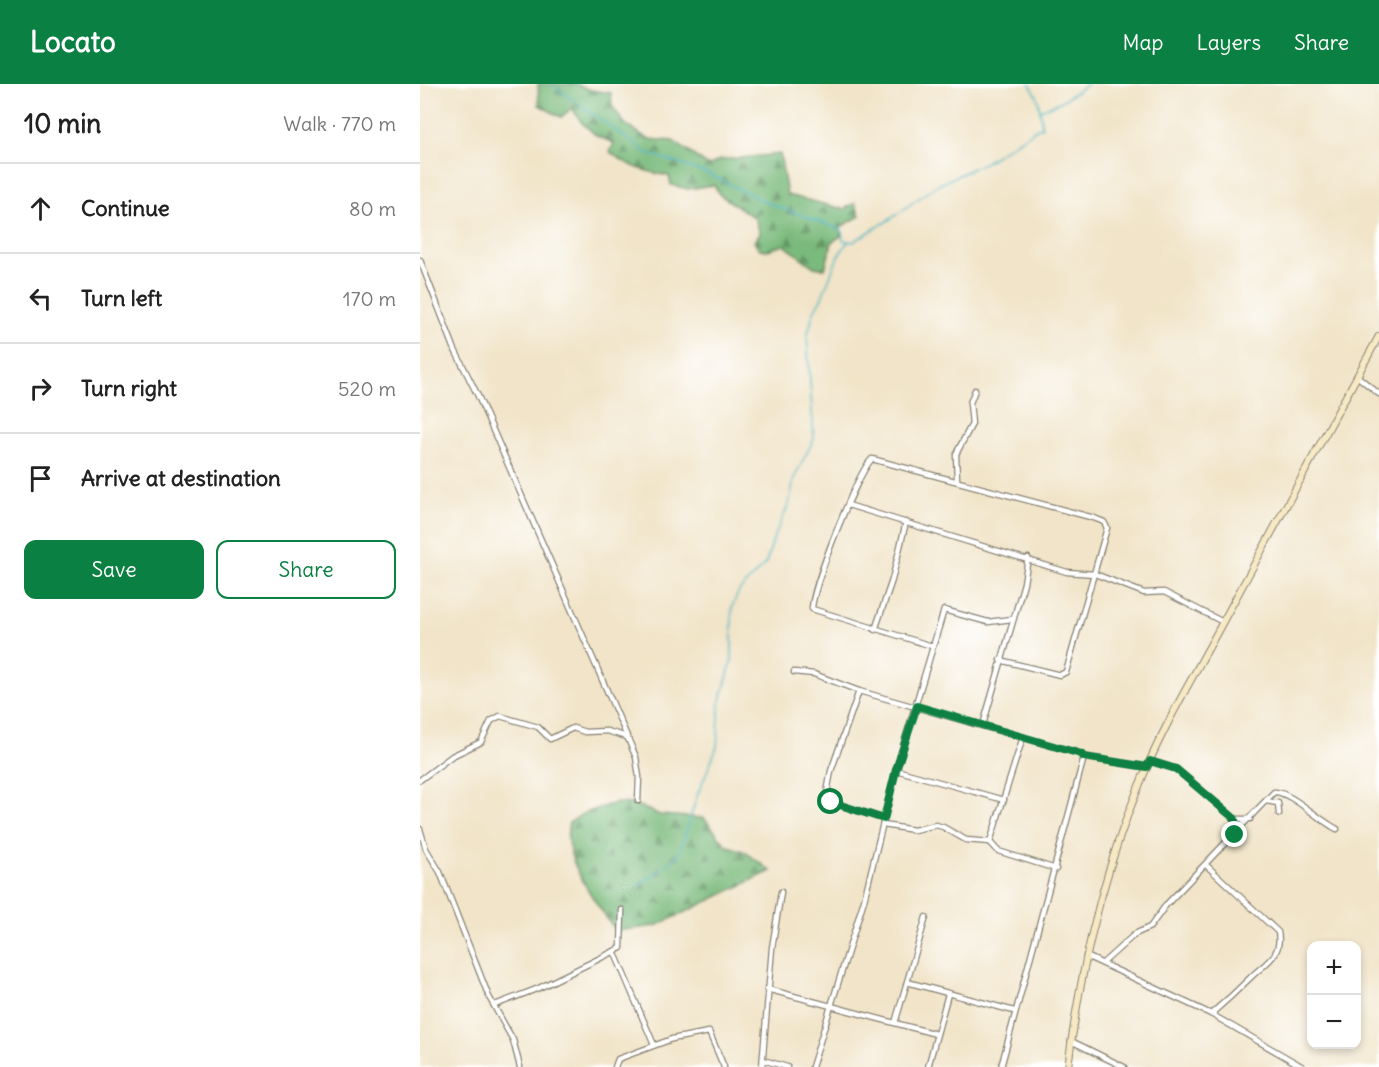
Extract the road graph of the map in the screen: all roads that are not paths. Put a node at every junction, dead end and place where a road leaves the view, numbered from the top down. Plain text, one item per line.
1 (420, 260) edge
2 (1379, 336) edge
3 (1357, 376) junction
4 (975, 390) dead end
5 (1379, 394) edge
6 (957, 480) junction
7 (848, 505) junction
8 (906, 522) junction
9 (1028, 558) junction
10 (1095, 573) junction
11 (1012, 619) junction
12 (1223, 622) junction
13 (875, 630) junction
14 (932, 646) junction
15 (1000, 660) junction
16 (794, 672) dead end
17 (859, 691) junction
18 (917, 706) junction
19 (983, 725) junction
20 (627, 737) junction
21 (1023, 737) junction
22 (1084, 757) junction
23 (1149, 764) junction
24 (896, 770) junction
25 (420, 780) edge
26 (1004, 800) junction
27 (638, 801) dead end
28 (1266, 801) junction
29 (1279, 814) dead end
30 (884, 819) junction
31 (1235, 819) junction
32 (1251, 819) junction
33 (883, 825) junction
34 (420, 829) edge
35 (1337, 829) dead end
36 (1235, 835) junction
37 (990, 842) junction
38 (1206, 865) junction
39 (1056, 869) junction
40 (781, 892) dead end
41 (622, 910) dead end
42 (926, 917) dead end
43 (614, 951) junction
44 (1086, 956) junction
45 (1104, 962) junction
46 (907, 982) junction
47 (767, 989) junction
48 (948, 994) junction
49 (495, 1005) junction
50 (830, 1006) junction
51 (1014, 1011) junction
52 (1211, 1014) junction
53 (895, 1023) junction
54 (936, 1034) junction
55 (1071, 1041) junction
56 (654, 1045) junction
57 (762, 1060) junction
58 (520, 1067) edge
59 (615, 1067) edge
60 (724, 1067) edge
61 (762, 1067) edge
62 (787, 1067) edge
63 (812, 1067) edge
64 (928, 1067) edge
65 (1001, 1067) edge
66 (1068, 1067) edge
67 (1124, 1067) edge
68 (1303, 1067) edge

1 - 20 street
2 - 3 main road
3 - 5 street
3 - 12 main road
4 - 6 street
6 - 7 street
6 - 10 street
7 - 8 street
7 - 13 street
8 - 9 street
8 - 13 street
9 - 10 street
9 - 11 street
10 - 12 street
10 - 15 street
11 - 14 street
11 - 15 street
12 - 23 main road
13 - 14 street
14 - 18 street
15 - 19 street
16 - 17 street
17 - 18 street
17 - 30 street
18 - 19 street
18 - 24 street
19 - 21 street
20 - 25 street
20 - 27 street
21 - 22 street
21 - 26 street
22 - 23 street
22 - 39 street
23 - 31 street
23 - 44 main road
24 - 26 street
24 - 30 street
26 - 37 street
28 - 29 street
28 - 32 street
28 - 35 street
30 - 33 street
31 - 32 street
31 - 36 street
32 - 36 street
33 - 37 street
33 - 50 street
34 - 49 street
36 - 38 street
37 - 39 street
38 - 45 street
38 - 52 street
39 - 51 street
40 - 47 street
41 - 43 street
42 - 46 street
43 - 49 street
43 - 56 street
44 - 45 street
44 - 55 main road
45 - 52 street
46 - 48 street
46 - 53 street
47 - 50 street
47 - 57 street
48 - 51 street
48 - 54 street
49 - 58 street
50 - 53 street
50 - 63 street
51 - 65 street
52 - 68 street
53 - 54 street
54 - 64 street
55 - 66 main road
55 - 67 street
56 - 59 street
56 - 60 street
57 - 61 street
57 - 62 street

